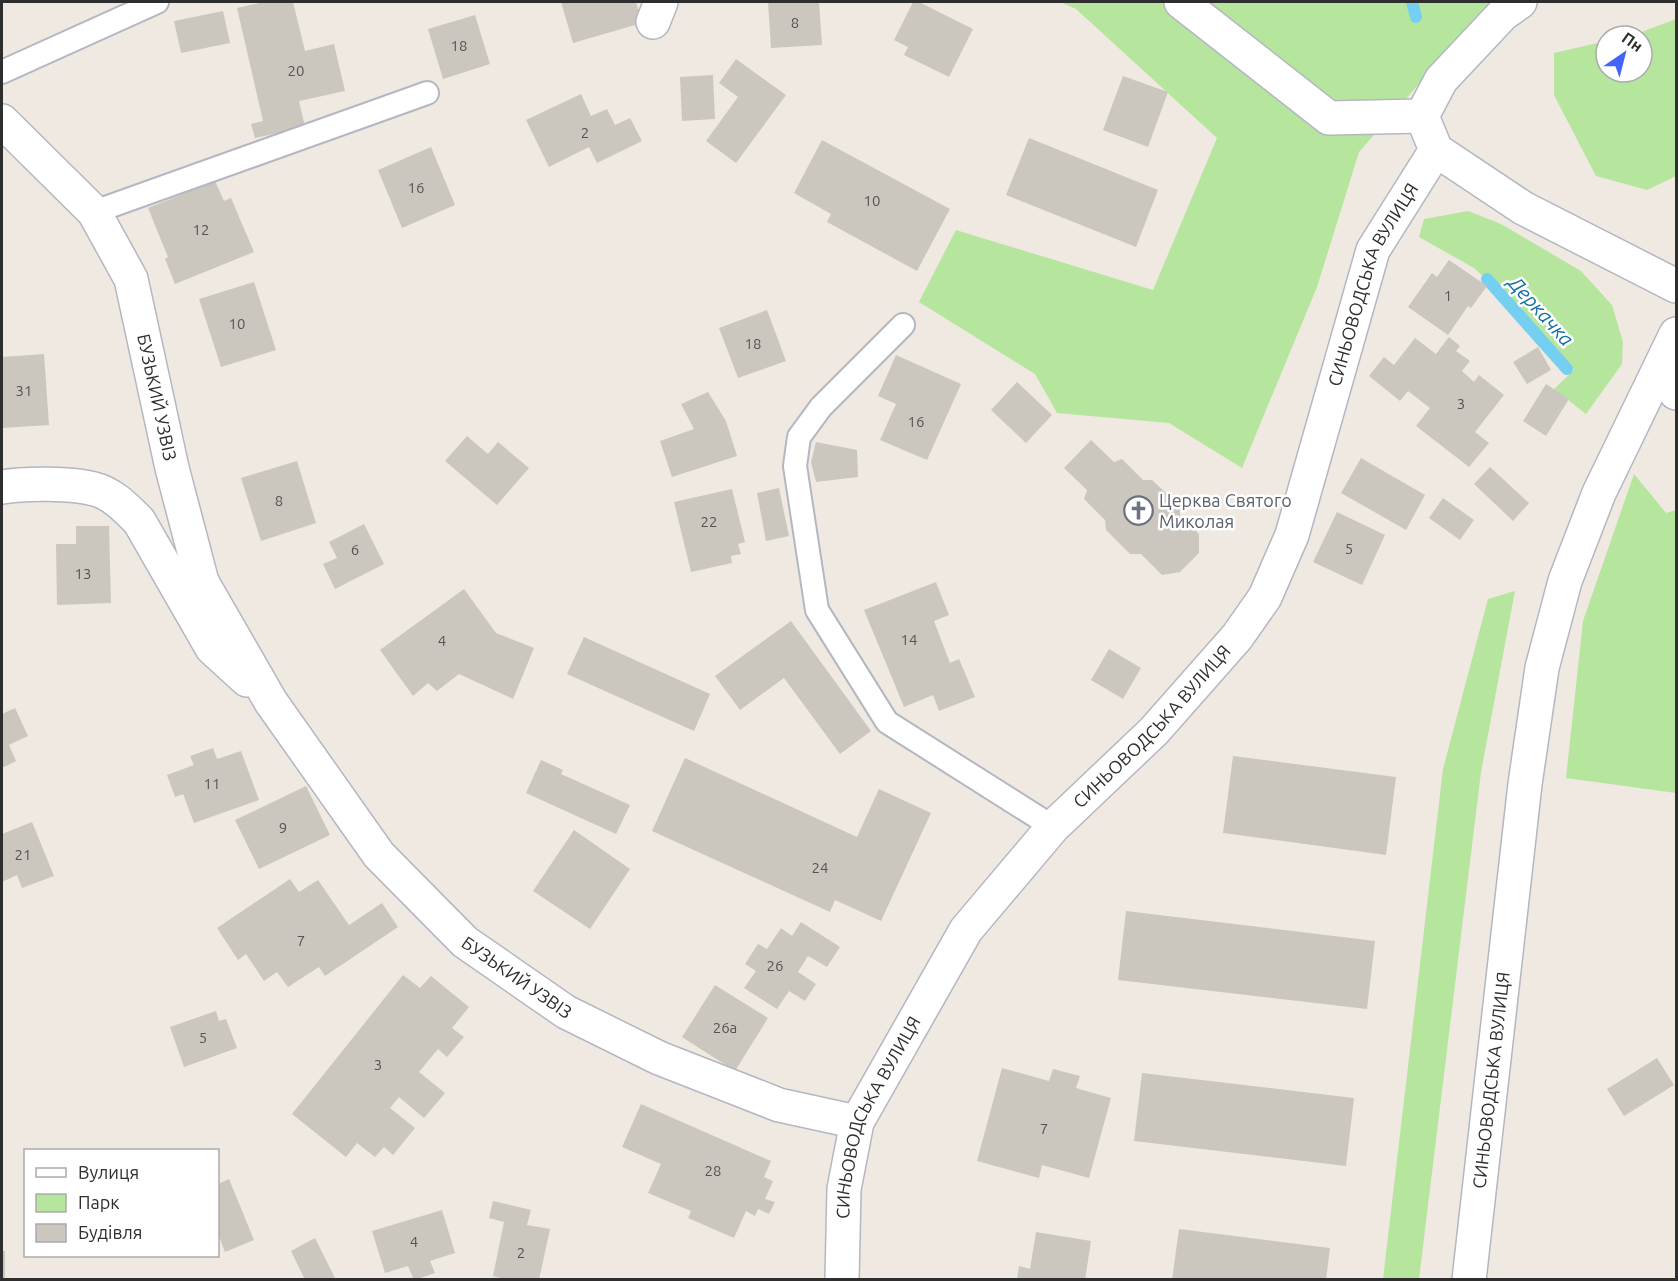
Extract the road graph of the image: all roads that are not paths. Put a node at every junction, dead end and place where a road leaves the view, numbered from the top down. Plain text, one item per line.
1 (157, 2) edge
2 (1181, 2) edge
3 (1520, 2) edge
4 (2, 72) edge
5 (427, 93) dead end
6 (1422, 117) junction
7 (2, 121) edge
8 (1436, 150) junction
9 (94, 213) junction
10 (1677, 286) edge
11 (903, 325) dead end
12 (1671, 344) edge
13 (1677, 393) edge
14 (2, 487) edge
15 (271, 702) junction
16 (1053, 827) junction
17 (857, 1122) junction
18 (837, 1277) edge
19 (1469, 1280) edge

1 - 4 lane
2 - 6 street
3 - 6 street
5 - 9 lane
6 - 8 street
7 - 9 street, БУЗЬКИЙ УЗВІЗ
8 - 10 street
8 - 16 street, СИНЬОВОДСЬКА ВУЛИЦЯ
9 - 15 street, БУЗЬКИЙ УЗВІЗ
11 - 16 lane
12 - 13 street
12 - 19 street, СИНЬОВОДСЬКА ВУЛИЦЯ
14 - 15 street, БУЗЬКИЙ УЗВІЗ
15 - 17 street, БУЗЬКИЙ УЗВІЗ
16 - 17 street, СИНЬОВОДСЬКА ВУЛИЦЯ
17 - 18 street, СИНЬОВОДСЬКА ВУЛИЦЯ

